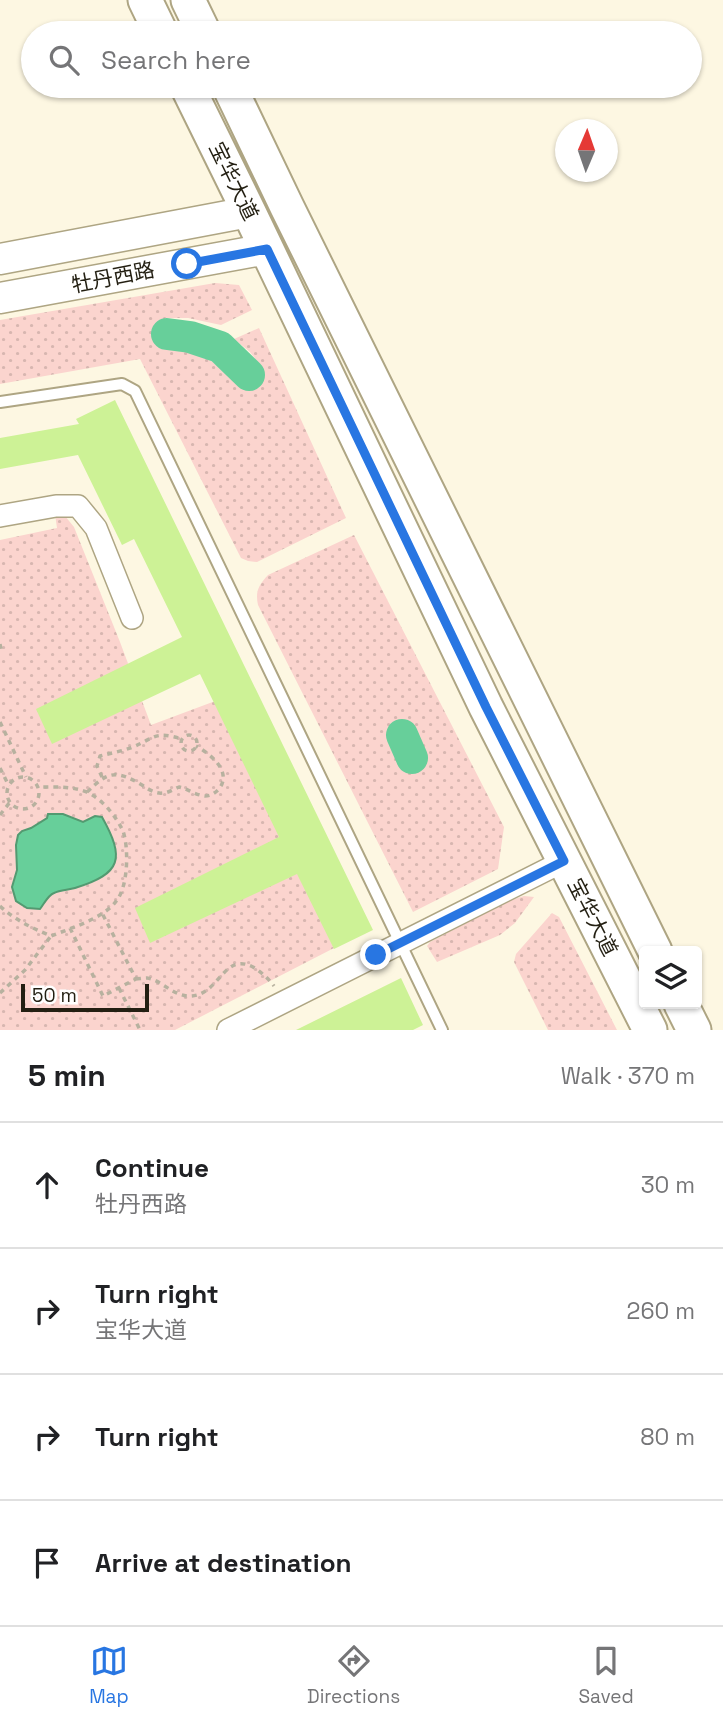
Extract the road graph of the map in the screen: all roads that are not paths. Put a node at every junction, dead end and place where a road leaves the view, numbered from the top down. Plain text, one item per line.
1 (145, 0) edge
2 (188, 0) edge
3 (155, 21) edge
4 (198, 21) edge
5 (193, 98) edge
6 (235, 98) edge
7 (249, 212) junction
8 (267, 249) junction
9 (0, 258) edge
10 (0, 298) edge
11 (0, 402) edge
12 (0, 516) edge
13 (132, 618) dead end
14 (564, 861) junction
15 (400, 943) junction
16 (653, 946) edge
17 (684, 1009) edge
18 (228, 1030) edge
19 (442, 1030) edge
20 (650, 1030) edge
21 (694, 1030) edge

1 - 3 main road
2 - 4 main road
5 - 7 main road, 宝华大道
6 - 16 main road, 宝华大道
7 - 8 main road, 宝华大道
7 - 9 street, 牡丹西路
8 - 10 street, 牡丹西路
8 - 14 main road, 宝华大道
11 - 15 lane
12 - 13 street
14 - 15 street
14 - 20 main road, 宝华大道
15 - 18 street
15 - 19 lane
17 - 21 main road

